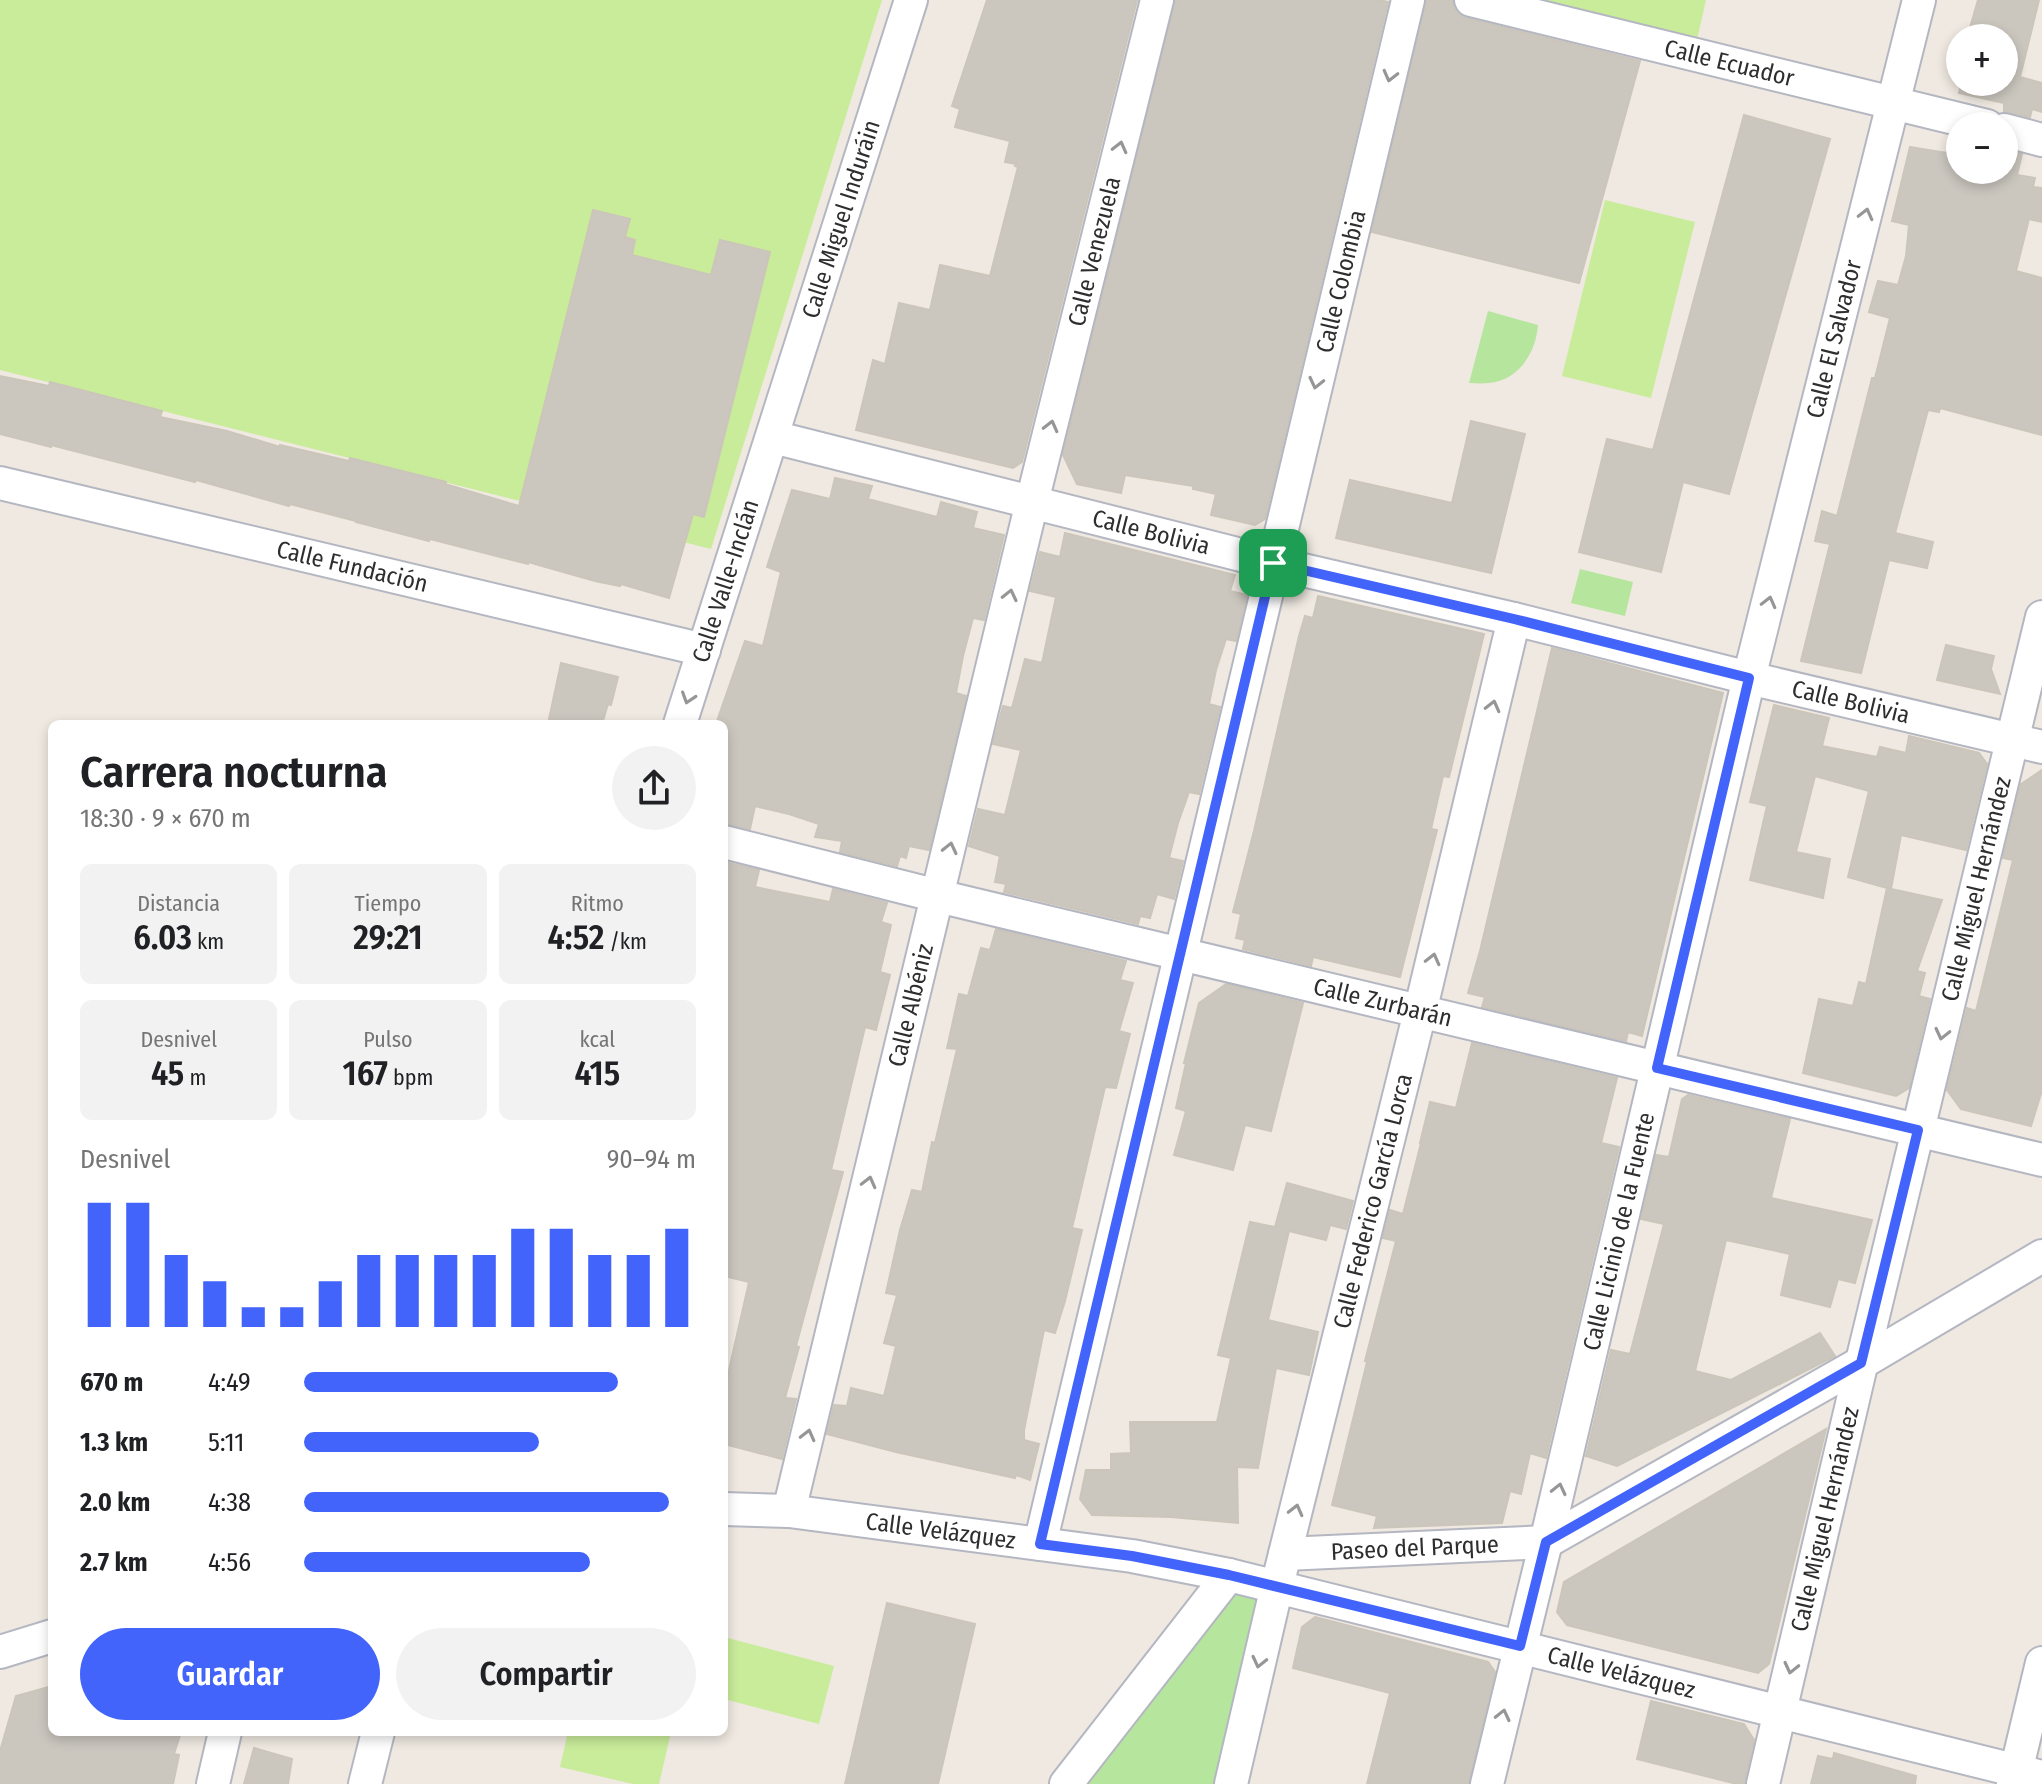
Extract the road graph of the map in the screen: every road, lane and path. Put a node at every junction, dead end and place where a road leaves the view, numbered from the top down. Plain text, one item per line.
1 (911, 0) edge
2 (1157, 0) edge
3 (1408, 0) edge
4 (1471, 0) edge
5 (1919, 0) edge
6 (1895, 102) junction
7 (1946, 115) edge
8 (2018, 134) edge
9 (2042, 140) edge
10 (773, 437) junction
11 (0, 483) edge
12 (1032, 502) junction
13 (1273, 563) junction
14 (2042, 617) edge
15 (1514, 619) junction
16 (704, 650) junction
17 (1749, 678) junction
18 (681, 720) edge
19 (2027, 743) edge
20 (728, 843) edge
21 (938, 896) junction
22 (1181, 954) junction
23 (1420, 1012) junction
24 (1657, 1068) junction
25 (1918, 1130) junction
26 (2042, 1160) edge
27 (2042, 1256) edge
28 (1861, 1363) junction
29 (728, 1509) edge
30 (789, 1511) junction
31 (1546, 1542) junction
32 (1040, 1544) junction
33 (1285, 1554) junction
34 (1229, 1575) junction
35 (1277, 1586) junction
36 (48, 1637) edge
37 (1520, 1646) junction
38 (0, 1652) edge
39 (2042, 1663) edge
40 (1781, 1712) junction
41 (224, 1736) edge
42 (377, 1736) edge
43 (2024, 1777) edge
44 (213, 1784) edge
45 (365, 1784) edge
46 (1066, 1784) edge
47 (1231, 1784) edge
48 (1487, 1784) edge
49 (1763, 1784) edge

1 - 10 street, Calle Miguel Induráin
12 -> 2 street, Calle Venezuela
3 -> 13 street, Calle Colombia
4 - 6 street, Calle Ecuador
5 - 6 street, Calle El Salvador
6 - 7 street, Calle Ecuador
17 -> 6 street, Calle El Salvador
8 - 9 street
10 - 12 street, Calle Bolivia
10 - 16 street, Calle Valle-Inclán
11 - 16 street, Calle Fundación
12 - 13 street, Calle Bolivia
21 -> 12 street, Calle Albéniz
13 - 15 street, Calle Bolivia
13 - 22 street, Calle Colombia
14 - 19 street, Calle Miguel Hernández
15 - 17 street, Calle Bolivia
23 -> 15 street, Calle Federico García Lorca
16 -> 18 street, Calle Valle-Inclán
17 - 19 street, Calle Bolivia
17 - 24 street, Calle Licinio de la Fuente
19 -> 25 street, Calle Miguel Hernández
20 - 21 street, Calle Zurbarán
21 - 22 street, Calle Zurbarán
30 -> 21 street, Calle Albéniz
22 - 23 street, Calle Zurbarán
22 - 32 street, Calle Colombia
23 - 24 street, Calle Zurbarán
33 -> 23 street, Calle Federico García Lorca
24 - 25 street, Calle Zurbarán
31 -> 24 street, Calle Licinio de la Fuente
25 - 26 street, Calle Zurbarán
25 - 28 street, Calle Miguel Hernández
27 - 28 street, Paseo del Parque
28 - 31 street, Paseo del Parque
28 -> 40 street, Calle Miguel Hernández
29 - 30 street, Calle Velázquez
30 - 32 street, Calle Velázquez
31 - 33 street, Paseo del Parque
31 - 37 street, Calle Licinio de la Fuente
32 - 34 street, Calle Velázquez
33 - 35 street, Calle Federico García Lorca
34 - 35 street, Calle Velázquez
34 - 46 street
35 - 37 street, Calle Velázquez
35 -> 47 street, Calle Federico García Lorca
36 - 38 street
37 - 40 street, Calle Velázquez
48 -> 37 street, Calle Licinio de la Fuente
39 - 43 street
40 - 43 street, Calle Velázquez
40 - 49 street, Calle Miguel Hernández
41 - 44 street
42 - 45 street

